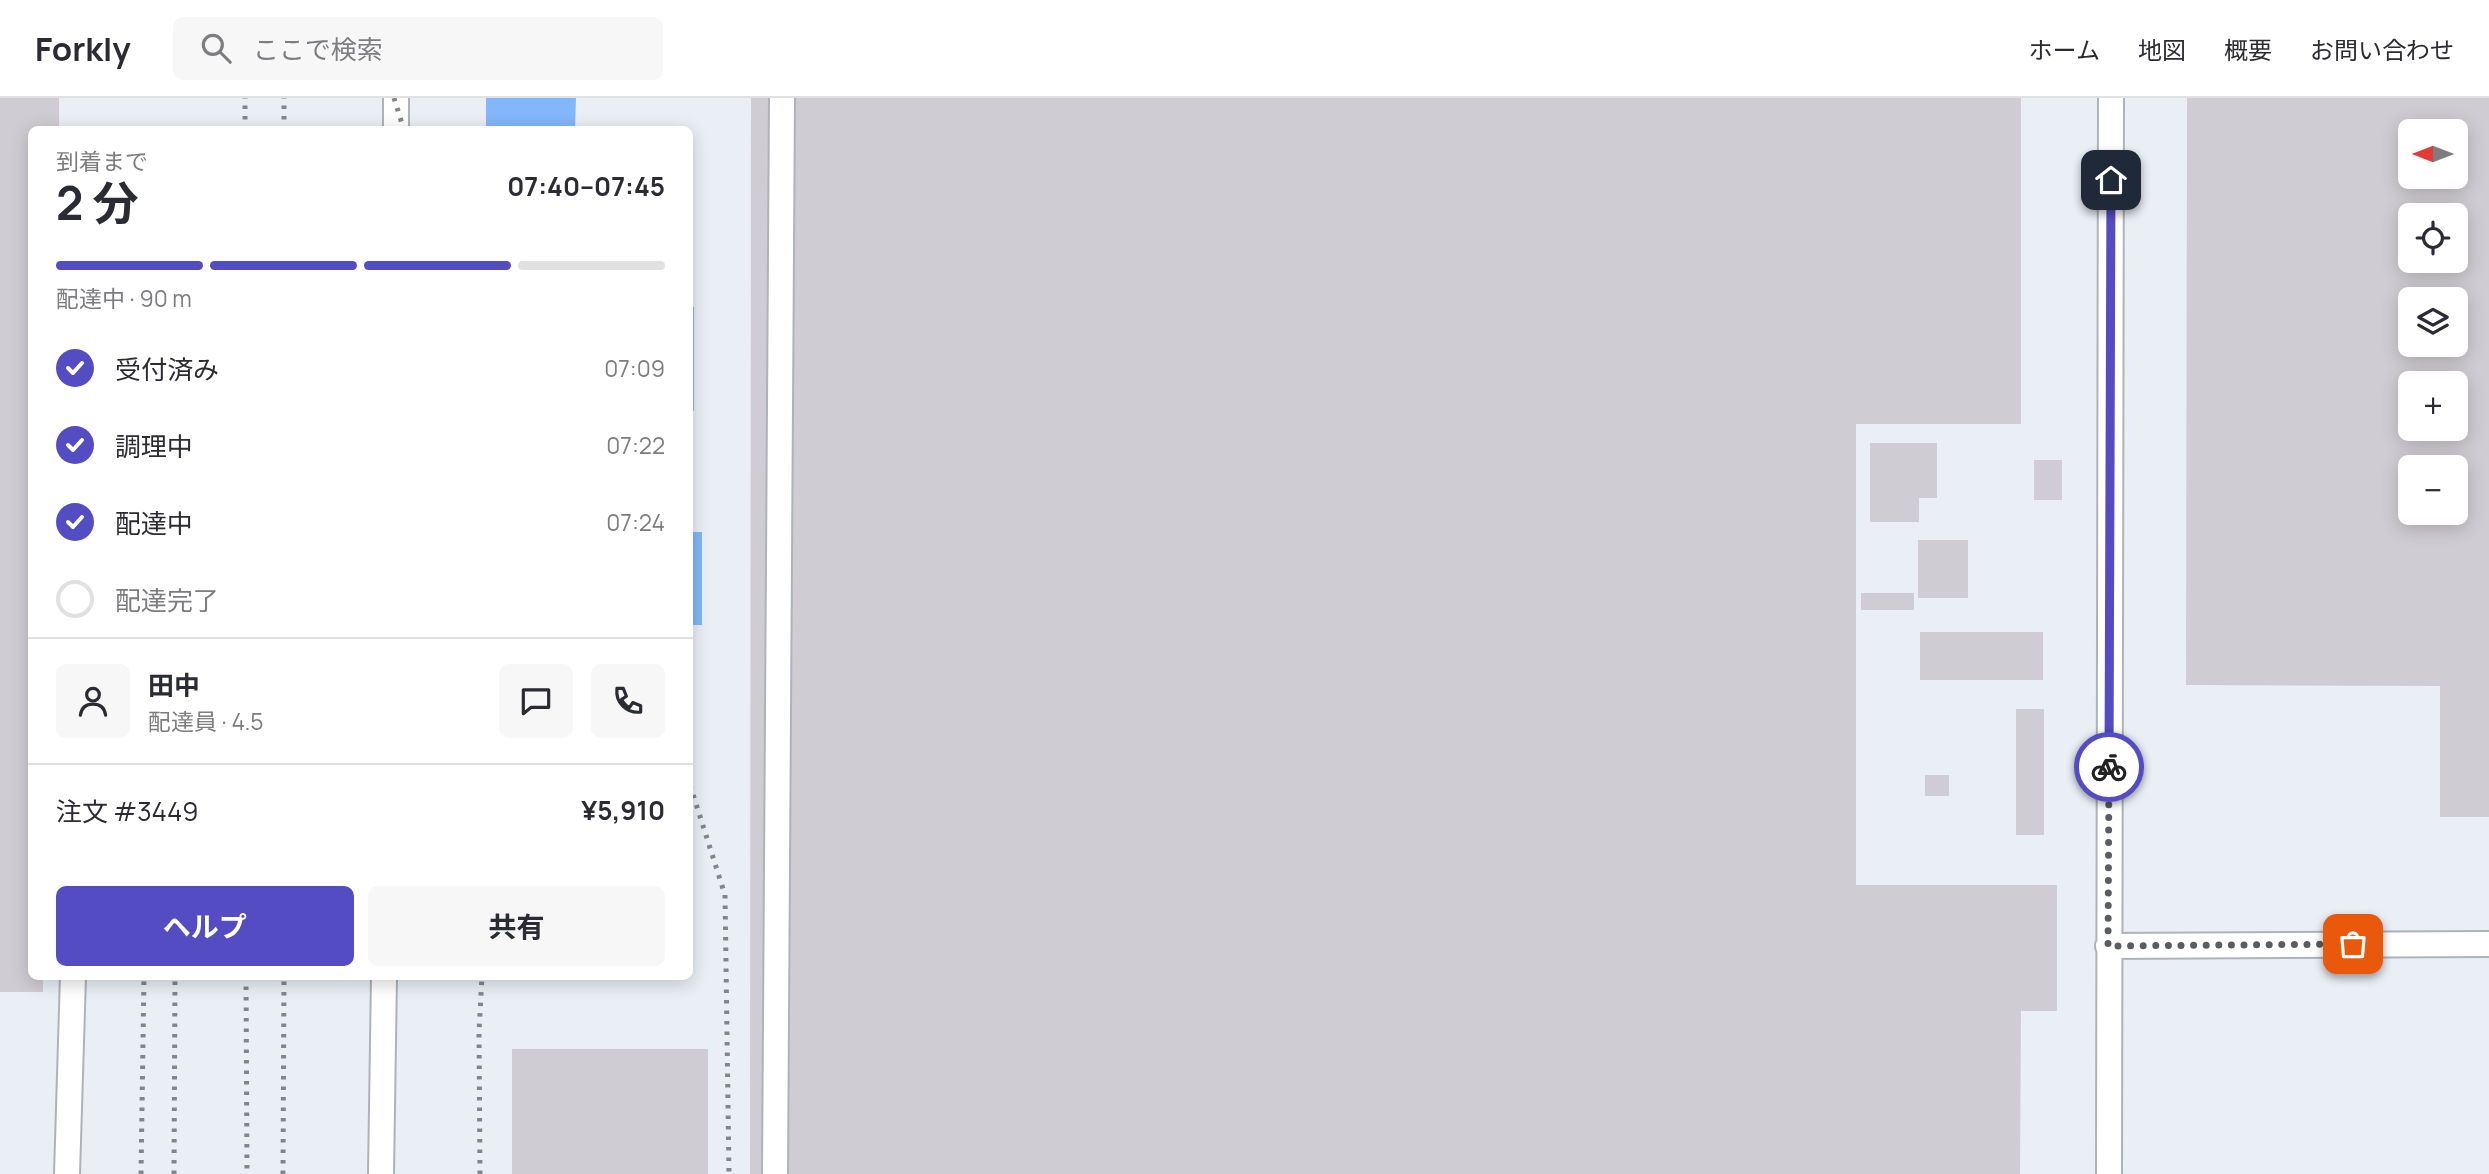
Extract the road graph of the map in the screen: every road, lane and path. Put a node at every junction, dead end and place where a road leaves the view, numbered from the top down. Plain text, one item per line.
1 (396, 98) edge
2 (782, 98) edge
3 (2111, 98) edge
4 (396, 126) edge
5 (2489, 944) edge
6 (2108, 946) junction
7 (73, 980) edge
8 (384, 980) edge
9 (67, 1174) edge
10 (381, 1174) edge
11 (775, 1174) edge
12 (2109, 1174) edge

1 - 4 lane
2 - 11 lane
3 - 6 lane
5 - 6 lane
6 - 12 lane
7 - 9 lane
8 - 10 lane

